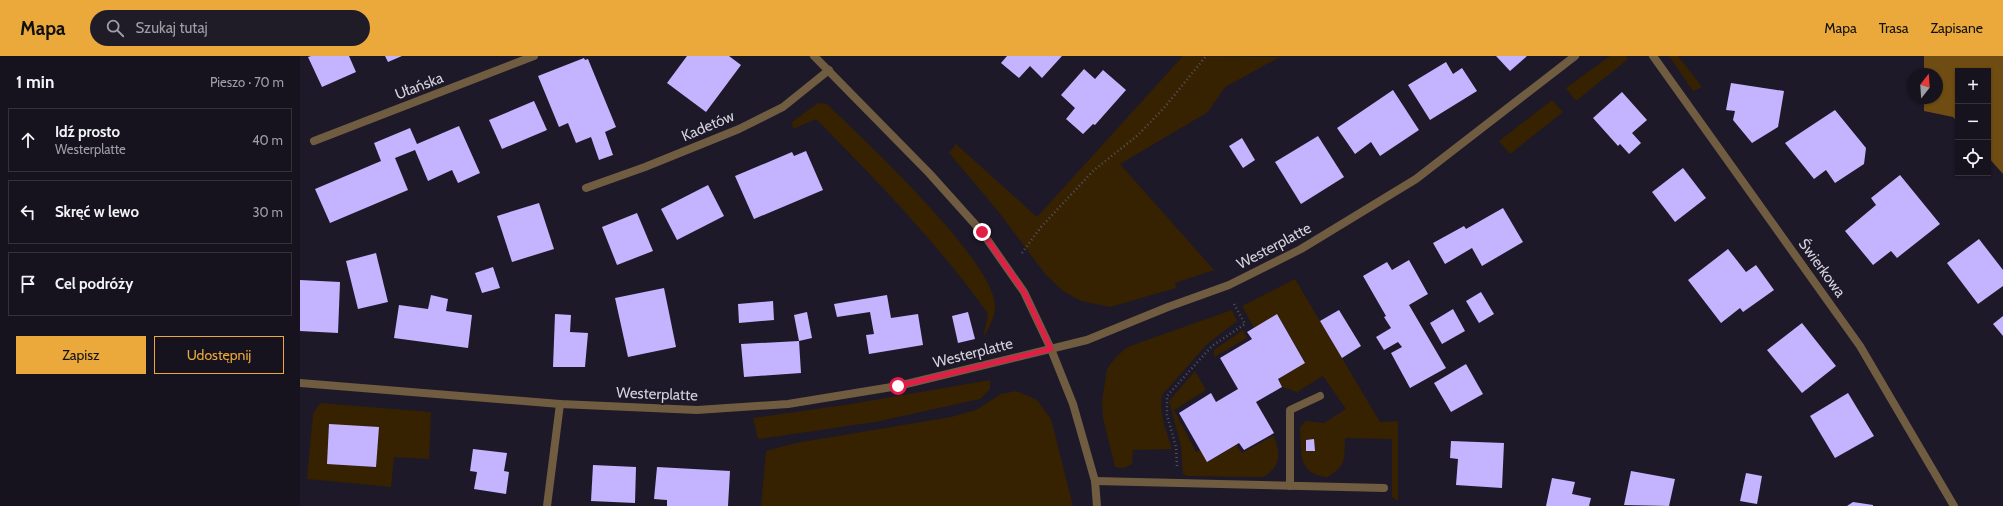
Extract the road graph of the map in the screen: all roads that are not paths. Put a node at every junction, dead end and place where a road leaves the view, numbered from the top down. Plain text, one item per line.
1 (534, 56) edge
2 (814, 56) edge
3 (1575, 56) edge
4 (1653, 56) edge
5 (829, 70) junction
6 (314, 141) dead end
7 (586, 188) dead end
8 (1051, 349) junction
9 (300, 383) edge
10 (1320, 396) dead end
11 (560, 404) junction
12 (1095, 481) junction
13 (1290, 486) junction
14 (1384, 488) dead end
15 (547, 506) edge
16 (1097, 506) edge
17 (1954, 506) edge

1 - 6 street, Ułańska
2 - 5 street
3 - 8 street, Westerplatte
4 - 17 street, Świerkowa
5 - 7 street, Kadetów
5 - 8 street
8 - 11 street, Westerplatte
8 - 12 street
9 - 11 street, Westerplatte
10 - 13 street
11 - 15 street
12 - 13 street
12 - 16 street
13 - 14 street

